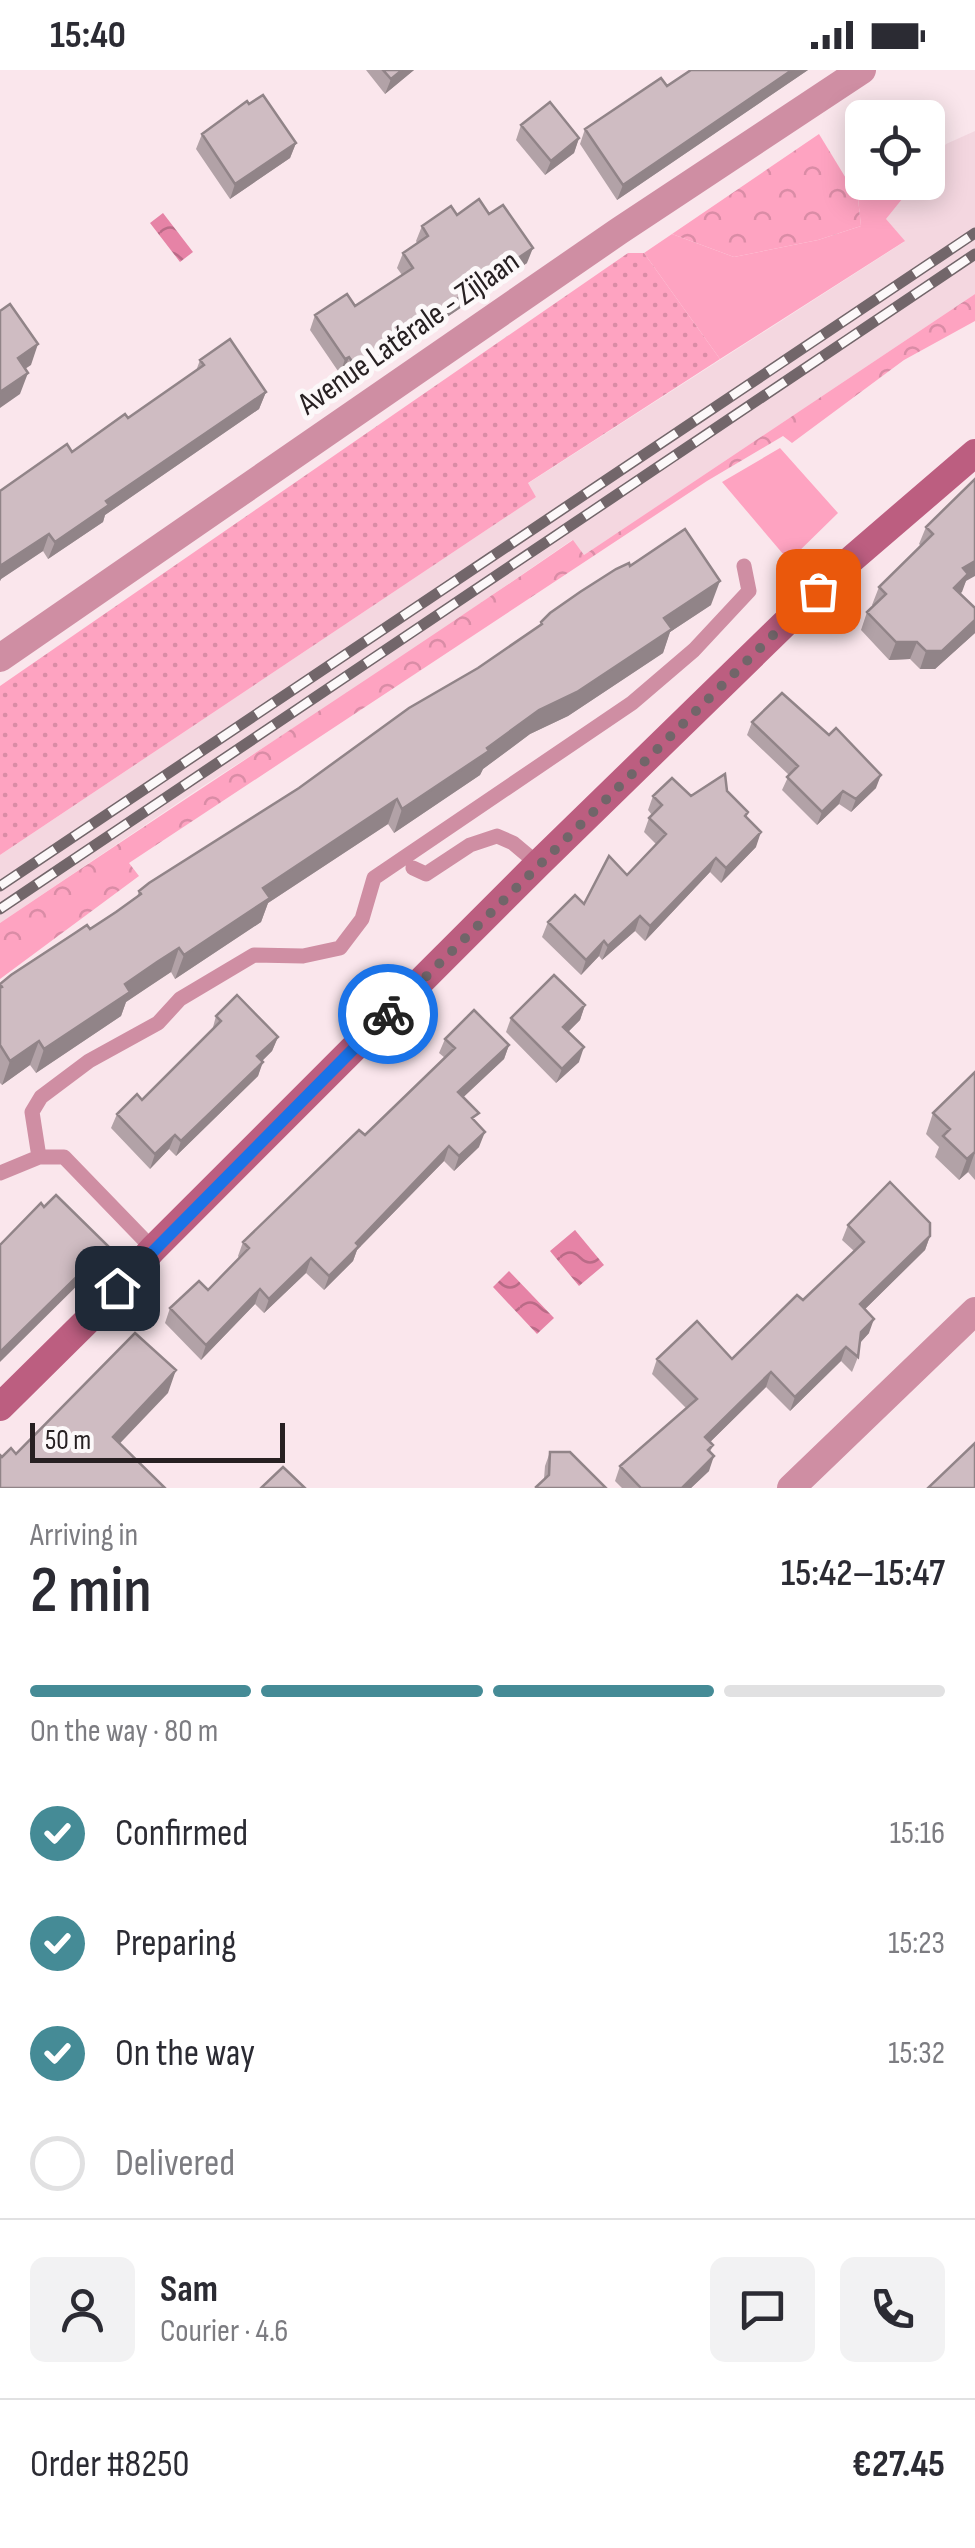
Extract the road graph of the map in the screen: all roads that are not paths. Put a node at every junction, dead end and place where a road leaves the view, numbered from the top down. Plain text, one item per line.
1 (862, 70) edge
2 (975, 454) edge
3 (744, 566) dead end
4 (0, 658) edge
5 (538, 864) junction
6 (414, 868) dead end
7 (39, 1157) junction
8 (0, 1172) edge
9 (153, 1249) junction
10 (975, 1311) edge
11 (0, 1408) edge
12 (792, 1488) edge

1 - 4 street, Avenue Latérale - Zijlaan
2 - 5 main road
3 - 7 lane
5 - 6 lane
5 - 9 main road
7 - 8 lane
7 - 9 lane
9 - 11 main road
10 - 12 street

